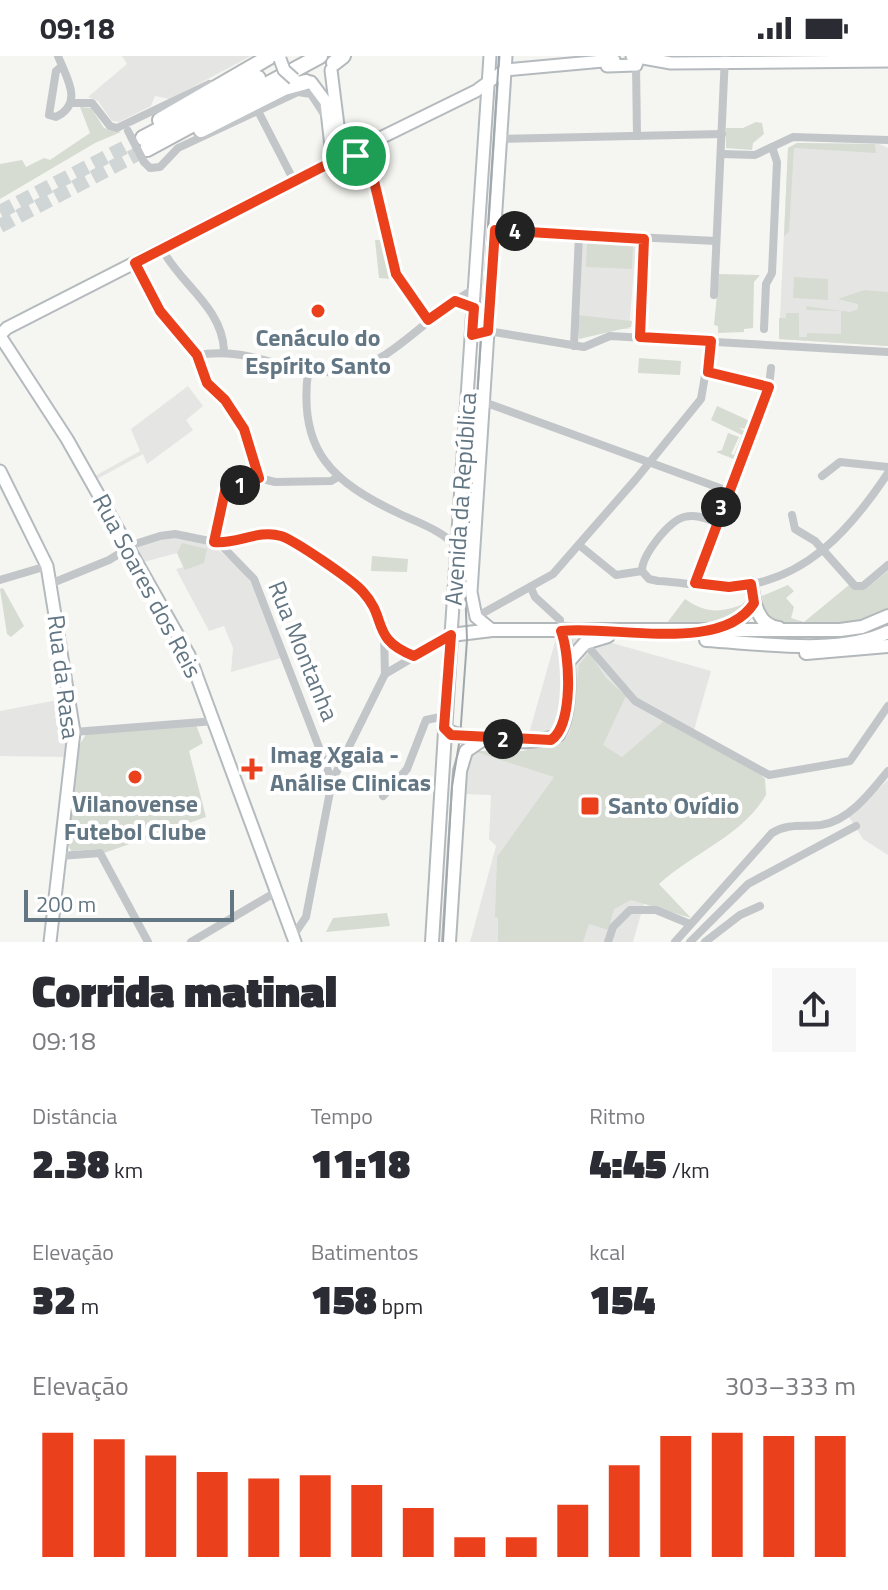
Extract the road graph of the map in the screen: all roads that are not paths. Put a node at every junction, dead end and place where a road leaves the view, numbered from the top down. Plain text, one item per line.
1 (58, 56) edge
2 (262, 56) edge
3 (301, 56) edge
4 (320, 56) edge
5 (490, 56) edge
6 (506, 56) edge
7 (277, 57) edge
8 (561, 59) edge
9 (637, 59) edge
10 (725, 59) edge
11 (614, 60) dead end
12 (336, 61) edge
13 (888, 61) edge
14 (62, 66) junction
15 (505, 70) junction
16 (304, 81) junction
17 (488, 84) junction
18 (72, 103) junction
19 (258, 111) junction
20 (329, 126) junction
21 (722, 134) junction
22 (637, 136) junction
23 (500, 139) junction
24 (888, 140) edge
25 (140, 142) junction
26 (350, 142) junction
27 (772, 147) junction
28 (333, 148) junction
29 (721, 154) junction
30 (347, 161) junction
31 (294, 181) junction
32 (495, 230) junction
33 (579, 235) junction
34 (644, 239) junction
35 (716, 241) junction
36 (162, 249) junction
37 (135, 263) junction
38 (475, 289) junction
39 (714, 295) dead end
40 (455, 301) junction
41 (474, 308) junction
42 (428, 320) junction
43 (764, 329) dead end
44 (488, 331) junction
45 (472, 335) junction
46 (0, 336) edge
47 (640, 337) junction
48 (711, 341) junction
49 (574, 346) junction
50 (224, 350) junction
51 (888, 352) edge
52 (197, 355) junction
53 (771, 368) dead end
54 (308, 372) junction
55 (708, 372) junction
56 (769, 387) junction
57 (484, 402) junction
58 (651, 461) junction
59 (888, 470) edge
60 (0, 471) edge
61 (822, 476) dead end
62 (338, 477) junction
63 (259, 478) junction
64 (728, 491) junction
65 (792, 515) dead end
66 (716, 522) junction
67 (459, 525) junction
68 (443, 533) junction
69 (220, 542) junction
70 (579, 545) junction
71 (129, 548) junction
72 (458, 548) junction
73 (824, 550) junction
74 (888, 565) edge
75 (47, 566) junction
76 (642, 571) junction
77 (0, 580) edge
78 (695, 583) junction
79 (50, 584) junction
80 (751, 584) junction
81 (531, 588) junction
82 (754, 603) junction
83 (888, 616) edge
84 (476, 617) junction
85 (888, 626) edge
86 (492, 630) junction
87 (561, 631) junction
88 (802, 631) junction
89 (888, 632) edge
90 (451, 635) junction
91 (696, 636) junction
92 (386, 641) junction
93 (585, 643) junction
94 (888, 644) edge
95 (414, 656) junction
96 (569, 661) junction
97 (385, 674) junction
98 (888, 706) edge
99 (215, 721) junction
100 (445, 722) junction
101 (74, 732) junction
102 (485, 739) junction
103 (888, 771) edge
104 (332, 781) junction
105 (383, 796) dead end
106 (856, 826) dead end
107 (60, 856) junction
108 (276, 892) junction
109 (760, 906) dead end
110 (690, 924) junction
111 (294, 939) edge
112 (50, 942) edge
113 (147, 942) edge
114 (191, 942) edge
115 (432, 942) edge
116 (449, 942) edge
117 (608, 942) edge
118 (675, 942) edge
119 (690, 942) edge
120 (705, 942) edge

1 - 14 street
2 - 25 street
3 - 25 highway
4 - 25 highway
5 - 17 main road, Avenida da República
6 - 15 main road, Avenida da República
7 - 16 main road, bridge
7 - 25 highway
8 - 9 main road
8 - 11 main road
8 - 15 main road
9 - 10 main road
9 - 22 street
10 - 13 main road
10 - 21 street
12 - 16 main road
12 - 26 main road
14 - 18 street
14 - 18 street
15 - 17 main road
15 - 23 main road, Avenida da República
16 - 20 main road
16 - 25 highway
17 - 30 main road
17 - 38 main road, Avenida da República
18 - 25 street
19 - 20 street
19 - 25 street
19 - 31 street
20 - 28 main road
21 - 22 street
21 - 29 street
22 - 23 street
23 - 32 main road, Avenida da República
24 - 27 street
26 - 28 main road
26 - 30 main road
27 - 29 street
27 - 43 street
28 - 30 main road
29 - 35 street
30 - 31 main road
30 - 42 street
31 - 36 main road
32 - 33 street
32 - 44 main road, Avenida da República
33 - 34 street
33 - 49 street
34 - 35 street
34 - 47 street
35 - 39 street
36 - 37 main road
36 - 50 street
37 - 46 main road
37 - 52 street
38 - 40 street
38 - 41 main road, Avenida da República
40 - 41 street
40 - 42 street
41 - 45 main road, Avenida da República
42 - 54 street
44 - 45 main road
44 - 49 street
44 - 57 main road, Avenida da República
45 - 67 main road, Avenida da República
46 - 71 main road, Rua Soares dos Reis
47 - 48 street
47 - 49 street
48 - 51 street
48 - 55 street
50 - 52 street
50 - 54 street
52 - 63 street
53 - 56 street
54 - 62 street
55 - 56 street
55 - 58 street
56 - 64 street
57 - 58 street
57 - 84 main road, Avenida da República
58 - 64 street
58 - 70 street
59 - 61 street
59 - 73 street
60 - 75 main road, Rua da Rasa
62 - 63 street
62 - 68 street
63 - 69 street
64 - 66 street
65 - 73 street
66 - 76 street
66 - 78 street
67 - 68 street
67 - 72 main road, Avenida da República
68 - 72 street
69 - 71 street
69 - 92 street
69 - 104 street, Rua Montanha
70 - 76 street
70 - 81 street
71 - 79 street
71 - 99 main road, Rua Soares dos Reis
72 - 90 main road, Avenida da República
73 - 74 street
73 - 80 street
75 - 77 street
75 - 79 main road, Rua da Rasa
76 - 78 street
78 - 80 street
79 - 101 main road, Rua da Rasa
80 - 82 main road
81 - 84 street
81 - 87 street
82 - 88 main road
82 - 91 main road
83 - 88 main road
84 - 86 main road, Avenida da República
85 - 91 main road
86 - 87 main road
86 - 90 main road
87 - 91 main road
87 - 96 main road
88 - 91 main road
89 - 91 main road
90 - 95 street
90 - 100 main road, Avenida da República
91 - 93 main road
91 - 94 main road
92 - 95 street
92 - 97 street
93 - 96 main road
93 - 98 street
95 - 97 street
96 - 102 main road
97 - 104 street
99 - 101 street
99 - 108 main road, Rua Soares dos Reis
100 - 102 main road
100 - 105 street
100 - 115 main road, Avenida da República
101 - 107 main road, Rua da Rasa
102 - 116 main road
103 - 110 street
104 - 111 street
106 - 119 street
107 - 112 main road, Rua da Rasa
107 - 113 street
108 - 111 main road, Rua Soares dos Reis
108 - 114 street
109 - 120 street
110 - 117 street
110 - 118 street

